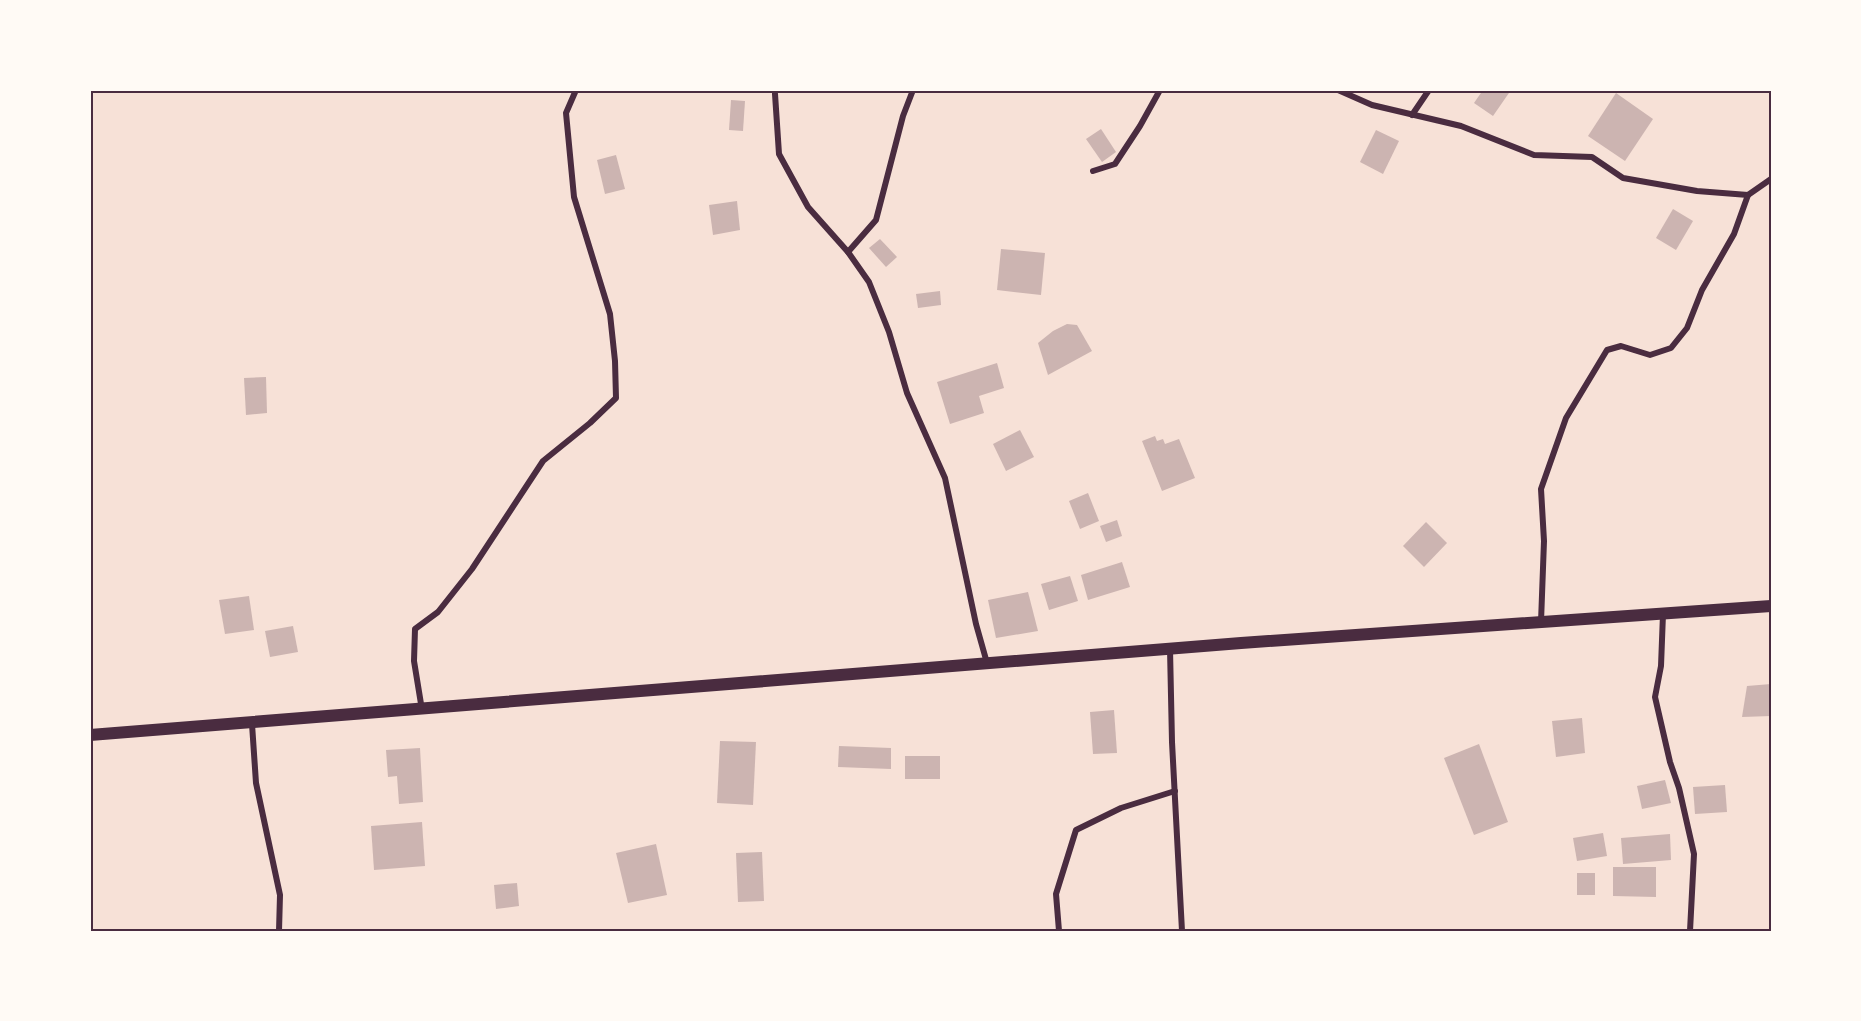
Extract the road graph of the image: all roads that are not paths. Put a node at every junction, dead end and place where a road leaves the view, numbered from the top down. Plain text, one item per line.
1 (576, 90) edge
2 (913, 90) edge
3 (1160, 90) edge
4 (1338, 90) edge
5 (1429, 90) edge
6 (775, 94) dead end
7 (1412, 115) junction
8 (1093, 171) dead end
9 (1771, 179) edge
10 (1748, 195) junction
11 (848, 252) junction
12 (1771, 606) edge
13 (1663, 614) junction
14 (1541, 622) junction
15 (1170, 648) junction
16 (987, 663) junction
17 (422, 710) junction
18 (252, 723) junction
19 (90, 735) edge
20 (1175, 792) junction
21 (279, 931) edge
22 (1059, 931) edge
23 (1182, 931) edge
24 (1690, 931) edge

1 - 17 street
2 - 11 street
3 - 8 street
4 - 7 street
5 - 7 street
6 - 11 street
7 - 10 street
9 - 10 street
10 - 14 street
11 - 16 street
12 - 13 main road
13 - 14 main road
13 - 24 street
14 - 15 main road
15 - 16 main road
15 - 20 street
16 - 17 main road
17 - 18 main road
18 - 19 main road
18 - 21 street
20 - 22 street
20 - 23 street

